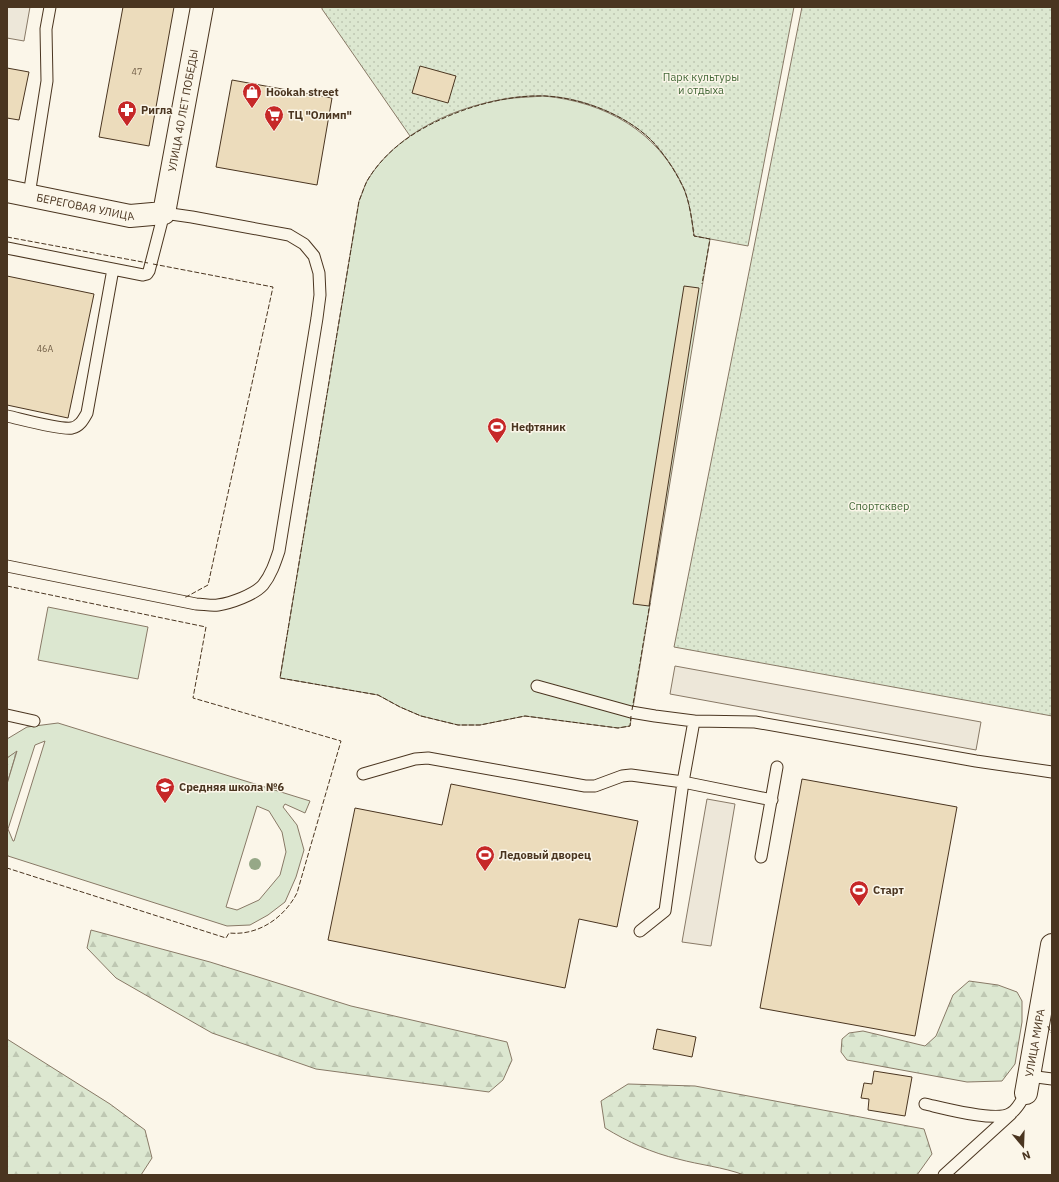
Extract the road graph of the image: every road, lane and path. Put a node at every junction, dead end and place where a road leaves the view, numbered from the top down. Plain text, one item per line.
1 (50, 7) edge
2 (202, 7) edge
3 (7, 190) edge
4 (29, 195) junction
5 (164, 213) junction
6 (7, 248) edge
7 (114, 269) junction
8 (7, 416) edge
9 (7, 566) edge
10 (537, 686) dead end
11 (7, 715) edge
12 (34, 721) dead end
13 (694, 721) junction
14 (777, 767) dead end
15 (1052, 772) edge
16 (363, 774) dead end
17 (683, 782) junction
18 (772, 800) junction
19 (762, 857) dead end
20 (640, 931) dead end
21 (1052, 945) edge
22 (1052, 1079) edge
23 (1028, 1084) junction
24 (925, 1104) dead end
25 (1011, 1114) junction
26 (944, 1175) edge

1 - 4 lane
2 - 5 street, УЛИЦА 40 ЛЕТ ПОБЕДЫ
3 - 4 street, БЕРЕГОВАЯ УЛИЦА
4 - 5 street, БЕРЕГОВАЯ УЛИЦА
5 - 7 lane
5 - 9 lane
6 - 7 lane
7 - 8 lane
10 - 13 lane
11 - 12 lane
13 - 15 lane
13 - 17 lane
14 - 18 lane
16 - 17 lane
17 - 18 lane
17 - 20 lane
18 - 19 lane
21 - 23 street, УЛИЦА МИРА
22 - 23 lane
23 - 25 lane
24 - 25 lane
25 - 26 lane

